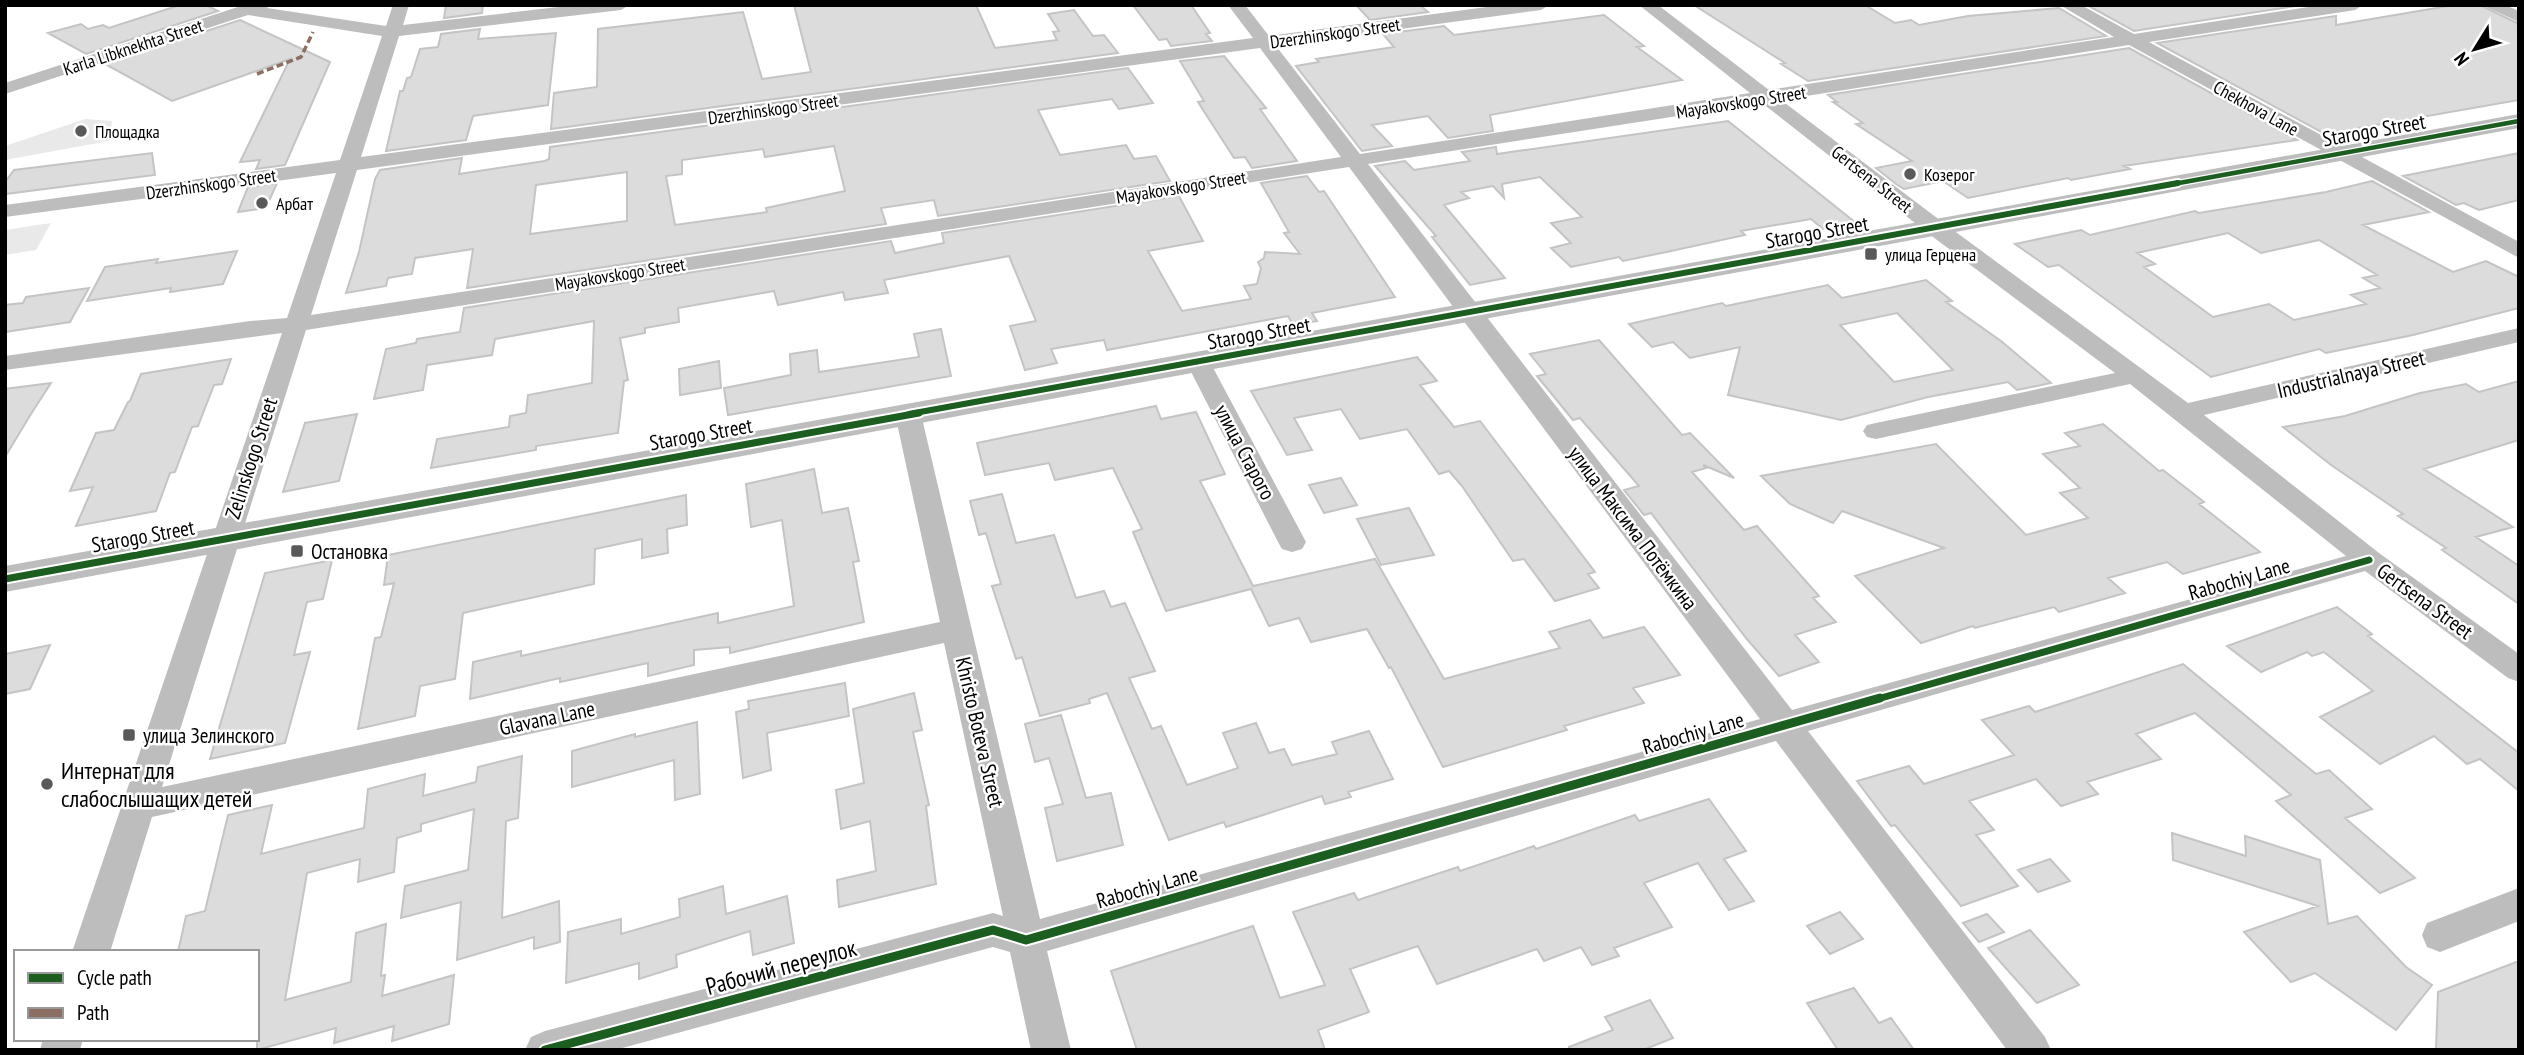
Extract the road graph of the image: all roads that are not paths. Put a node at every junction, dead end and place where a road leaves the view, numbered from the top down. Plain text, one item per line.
1 (401, 5) edge
2 (621, 5) edge
3 (1236, 5) edge
4 (1541, 5) edge
5 (1647, 5) edge
6 (2068, 5) edge
7 (2355, 5) edge
8 (2490, 5) edge
9 (254, 7) edge
10 (2519, 17) edge
11 (390, 32) junction
12 (2132, 40) junction
13 (1264, 43) junction
14 (5, 89) edge
15 (1768, 98) junction
16 (2519, 121) edge
17 (2339, 154) junction
18 (1353, 161) junction
19 (346, 166) junction
20 (5, 211) edge
21 (1937, 229) junction
22 (2519, 251) edge
23 (1468, 312) junction
24 (294, 325) junction
25 (2519, 335) edge
26 (1198, 362) junction
27 (5, 363) edge
28 (2134, 376) junction
29 (2183, 412) junction
30 (908, 414) junction
31 (1876, 431) dead end
32 (225, 539) junction
33 (1292, 542) dead end
34 (2369, 560) junction
35 (5, 579) edge
36 (957, 629) junction
37 (2519, 670) edge
38 (1783, 725) junction
39 (138, 807) junction
40 (2519, 904) edge
41 (2440, 935) dead end
42 (1026, 940) junction
43 (92, 950) edge
44 (545, 1050) edge
45 (1051, 1050) edge
46 (2031, 1050) edge

1 - 11 street, Zelinskogo Street
2 - 11 street
3 - 13 street, улица Максима Потёмкина
4 - 13 street, Dzerzhinskogo Street
5 - 15 street, Gertsena Street
6 - 12 street, Chekhova Lane
7 - 12 street, Mayakovskogo Street
8 - 10 street
9 - 11 street
9 - 14 street, Karla Libknekhta Street
11 - 19 street, Zelinskogo Street
12 - 15 street, Mayakovskogo Street
12 - 17 street, Chekhova Lane
13 - 18 street, улица Максима Потёмкина
13 - 19 street, Dzerzhinskogo Street
15 - 18 street, Mayakovskogo Street
15 - 21 street, Gertsena Street
16 - 17 street, Starogo Street
17 - 21 street, Starogo Street
17 - 22 street, Chekhova Lane
18 - 23 street, улица Максима Потёмкина
18 - 24 street, Mayakovskogo Street
19 - 20 street, Dzerzhinskogo Street
19 - 24 street, Zelinskogo Street
21 - 23 street, Starogo Street
21 - 28 street, Gertsena Street
23 - 26 street, Starogo Street
23 - 38 street, улица Максима Потёмкина
24 - 27 street, Mayakovskogo Street
24 - 32 street, Zelinskogo Street
25 - 29 street, Industrialnaya Street
26 - 30 street, Starogo Street
26 - 33 street, улица Старого
28 - 29 street, Gertsena Street
28 - 31 street
29 - 34 street, Gertsena Street
30 - 32 street, Starogo Street
30 - 36 street, Khristo Boteva Street
32 - 35 street, Starogo Street
32 - 39 street, Zelinskogo Street
34 - 37 street, Gertsena Street
34 - 38 street, Rabochiy Lane
36 - 39 street, Glavana Lane
36 - 42 street, Khristo Boteva Street
38 - 42 street, Rabochiy Lane
38 - 46 street, улица Максима Потёмкина
39 - 43 street, Zelinskogo Street
40 - 41 street
42 - 44 street, Рабочий переулок
42 - 45 street, Khristo Boteva Street

